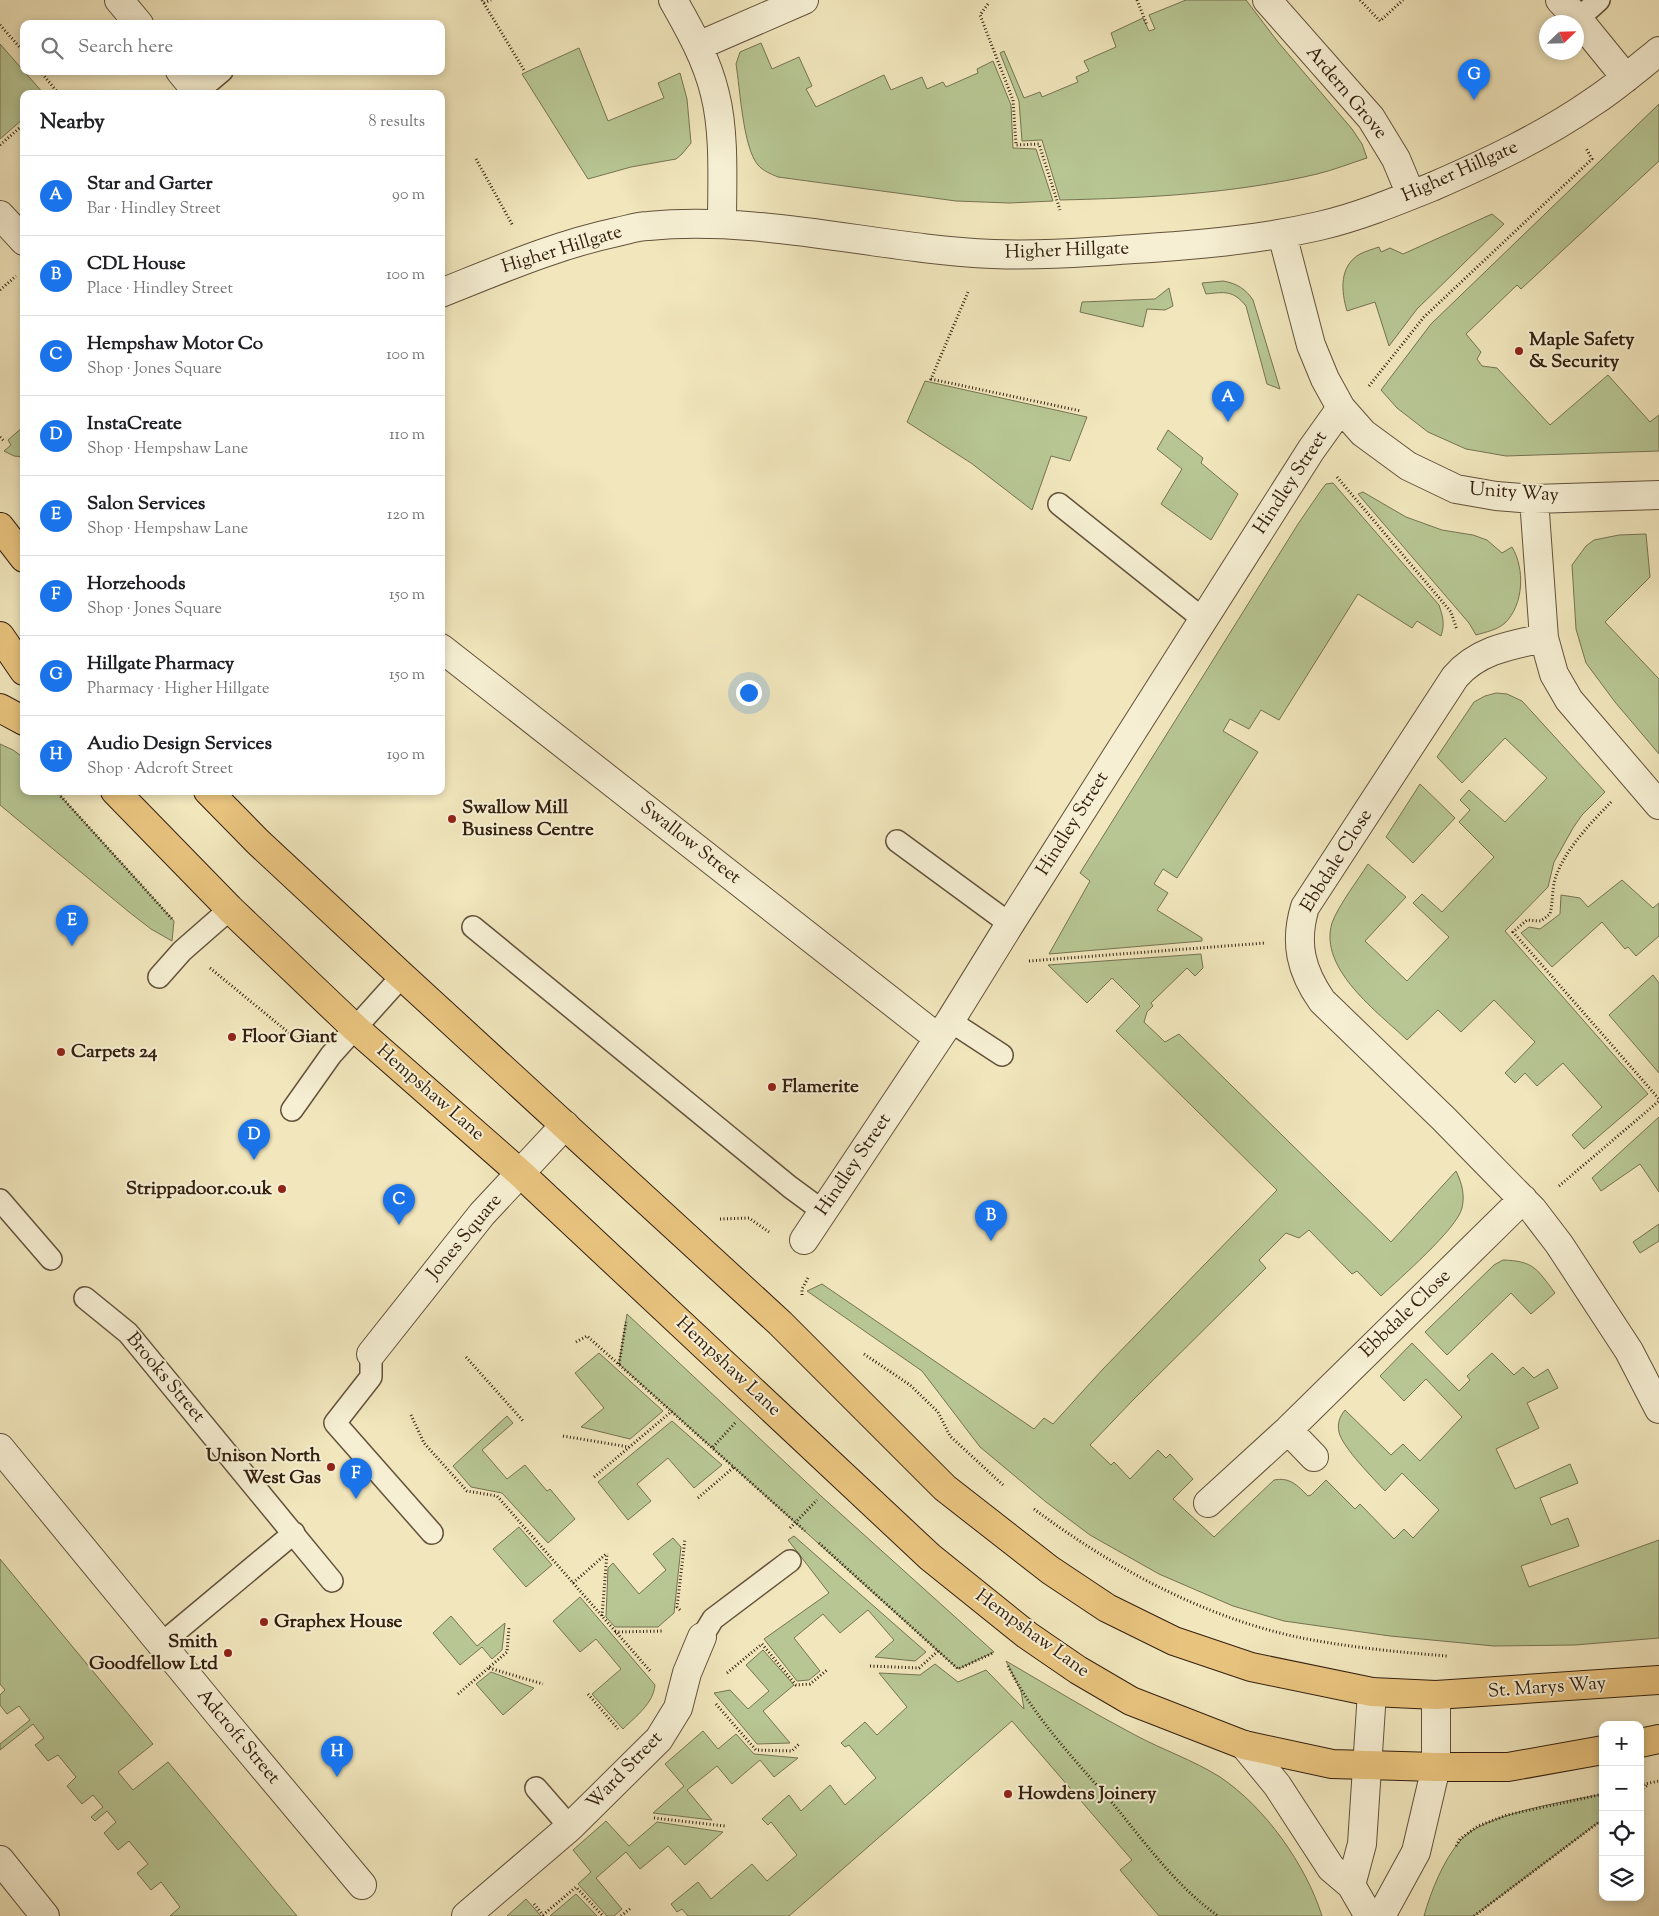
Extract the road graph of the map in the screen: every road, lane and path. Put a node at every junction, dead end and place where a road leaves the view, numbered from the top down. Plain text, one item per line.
1 (119, 0) edge
2 (491, 0) edge
3 (673, 0) edge
4 (804, 0) edge
5 (1137, 0) edge
6 (1266, 0) edge
7 (1360, 0) edge
8 (1403, 0) edge
9 (1599, 0) edge
10 (483, 2) edge
11 (988, 4) dead end
12 (1569, 10) edge
13 (136, 20) edge
14 (0, 25) edge
15 (1147, 25) dead end
16 (698, 46) junction
17 (20, 48) edge
18 (1659, 52) edge
19 (524, 70) dead end
20 (43, 75) edge
21 (183, 75) edge
22 (218, 75) edge
23 (1626, 78) junction
24 (56, 90) edge
25 (196, 90) edge
26 (201, 90) edge
27 (1567, 119) junction
28 (20, 128) edge
29 (0, 145) edge
30 (476, 159) dead end
31 (1411, 195) junction
32 (1060, 210) dead end
33 (0, 214) edge
34 (722, 224) junction
35 (1282, 234) junction
36 (20, 236) edge
37 (530, 257) junction
38 (18, 274) dead end
39 (0, 290) edge
40 (445, 291) edge
41 (968, 292) dead end
42 (1341, 408) junction
43 (1081, 411) dead end
44 (0, 437) edge
45 (4, 441) dead end
46 (1331, 471) dead end
47 (1659, 495) edge
48 (1534, 499) junction
49 (1059, 504) dead end
50 (1203, 619) junction
51 (0, 636) edge
52 (1456, 638) dead end
53 (1544, 638) junction
54 (445, 651) edge
55 (20, 665) edge
56 (0, 708) edge
57 (20, 719) edge
58 (60, 795) edge
59 (119, 795) edge
60 (212, 795) edge
61 (1611, 801) dead end
62 (1659, 804) edge
63 (897, 840) dead end
64 (230, 909) junction
65 (174, 922) dead end
66 (1010, 924) junction
67 (473, 927) dead end
68 (1268, 943) dead end
69 (992, 952) junction
70 (208, 966) dead end
71 (402, 976) junction
72 (159, 977) dead end
73 (355, 1028) junction
74 (944, 1029) junction
75 (302, 1043) dead end
76 (1002, 1055) dead end
77 (1659, 1100) edge
78 (292, 1110) dead end
79 (565, 1125) junction
80 (520, 1173) junction
81 (0, 1200) edge
82 (1528, 1204) junction
83 (824, 1212) junction
84 (712, 1219) dead end
85 (804, 1240) joint
86 (51, 1258) dead end
87 (810, 1275) dead end
88 (802, 1288) dead end
89 (794, 1293) dead end
90 (85, 1298) dead end
91 (801, 1299) dead end
92 (627, 1314) dead end
93 (576, 1342) dead end
94 (863, 1353) dead end
95 (371, 1354) joint
96 (466, 1357) dead end
97 (619, 1364) junction
98 (1659, 1409) edge
99 (672, 1411) junction
100 (411, 1414) dead end
101 (739, 1418) dead end
102 (524, 1422) dead end
103 (1288, 1430) junction
104 (563, 1436) dead end
105 (629, 1447) junction
106 (713, 1447) junction
107 (0, 1448) edge
108 (1314, 1457) dead end
109 (734, 1467) junction
110 (594, 1477) dead end
111 (1006, 1488) dead end
112 (698, 1498) dead end
113 (1208, 1503) dead end
114 (1029, 1505) dead end
115 (294, 1533) junction
116 (432, 1533) dead end
117 (810, 1536) dead end
118 (685, 1538) dead end
119 (817, 1542) dead end
120 (790, 1561) dead end
121 (332, 1581) dead end
122 (573, 1583) junction
123 (682, 1613) dead end
124 (602, 1617) junction
125 (510, 1627) dead end
126 (664, 1631) dead end
127 (615, 1632) junction
128 (702, 1637) joint
129 (161, 1644) junction
130 (938, 1651) junction
131 (994, 1652) dead end
132 (1449, 1657) dead end
133 (1006, 1662) dead end
134 (870, 1666) dead end
135 (488, 1668) junction
136 (731, 1669) dead end
137 (827, 1670) dead end
138 (657, 1679) dead end
139 (1659, 1680) edge
140 (543, 1684) dead end
141 (1372, 1692) junction
142 (458, 1694) dead end
143 (588, 1694) dead end
144 (1436, 1695) junction
145 (712, 1699) dead end
146 (618, 1730) dead end
147 (1659, 1739) edge
148 (1644, 1741) edge
149 (799, 1744) dead end
150 (1244, 1745) junction
151 (1599, 1751) edge
152 (1366, 1764) junction
153 (1436, 1767) junction
154 (1659, 1780) edge
155 (1650, 1783) junction
156 (1644, 1784) edge
157 (1644, 1787) edge
158 (536, 1788) dead end
159 (1599, 1795) edge
160 (654, 1818) dead end
161 (1599, 1822) edge
162 (726, 1826) dead end
163 (570, 1827) junction
164 (1452, 1853) dead end
165 (1, 1862) edge
166 (362, 1885) dead end
167 (1351, 1885) junction
168 (531, 1900) dead end
169 (631, 1908) dead end
170 (45, 1916) edge
171 (466, 1916) edge
172 (603, 1916) edge
173 (620, 1916) edge
174 (1218, 1916) edge
175 (1369, 1916) edge
176 (1381, 1916) edge
177 (1474, 1916) edge

1 - 13 street
2 - 10 path
3 - 16 street
4 - 16 street
5 - 15 path
6 - 31 street, Ardern Grove
7 - 8 path
9 - 12 lane
10 - 19 path
11 - 32 path
12 - 23 street
14 - 17 path
16 - 34 street
18 - 23 street, Higher Hillgate
20 - 24 path
21 - 25 street
22 - 26 lane
23 - 27 street, Higher Hillgate
27 - 31 street, Higher Hillgate
27 - 42 path
28 - 29 path
30 - 37 path
31 - 35 street, Higher Hillgate
33 - 36 street
34 - 35 street, Higher Hillgate
34 - 37 street, Higher Hillgate
35 - 42 street, Unity Way
37 - 40 street, Higher Hillgate
38 - 39 path
41 - 43 path
42 - 48 street, Unity Way
42 - 50 street, Hindley Street
44 - 45 path
46 - 52 path
47 - 48 street, Unity Way
48 - 53 street
49 - 50 lane
50 - 66 street, Hindley Street
51 - 55 main road
53 - 62 street
53 - 82 street, Ebbdale Close
54 - 74 street, Swallow Street
56 - 57 main road
58 - 65 path
59 - 64 main road, Hempshaw Lane
60 - 71 main road
61 - 77 path
63 - 66 lane
64 - 72 lane
64 - 73 main road, Hempshaw Lane
66 - 69 street, Hindley Street
67 - 83 lane
68 - 69 path
69 - 74 street, Hindley Street
70 - 75 path
71 - 73 lane
71 - 79 main road
73 - 78 lane
73 - 80 main road, Hempshaw Lane
74 - 76 lane
74 - 83 street, Hindley Street
77 - 82 path
79 - 80 street, Jones Square
79 - 141 main road
80 - 95 street, Jones Square
80 - 150 main road, Hempshaw Lane
81 - 86 lane
82 - 98 street, Ebbdale Close
82 - 103 street, Ebbdale Close
83 - 85 street, Hindley Street
84 - 85 path
87 - 88 path
89 - 91 path
90 - 115 lane, Brooks Street
92 - 97 path
93 - 97 path
94 - 111 path
95 - 116 lane
96 - 102 path
97 - 99 path
99 - 105 path
99 - 106 path
100 - 122 path
101 - 106 path
103 - 108 street
103 - 113 street, Ebbdale Close
104 - 105 path
105 - 110 path
106 - 109 path
107 - 129 street, Adcroft Street
109 - 112 path
109 - 117 path
114 - 132 path
115 - 121 lane, Brooks Street
115 - 129 lane
118 - 123 path
119 - 130 path
120 - 128 lane, Ward Street
122 - 124 path
122 - 124 path
124 - 127 path
125 - 135 path
126 - 127 path
127 - 138 path
128 - 163 street, Ward Street
129 - 166 street, Adcroft Street
130 - 131 path
130 - 134 path
133 - 174 path
135 - 140 path
135 - 142 path
136 - 137 path
139 - 144 main road, St. Marys Way
141 - 144 main road
141 - 152 street
143 - 146 path
144 - 153 street
145 - 149 path
147 - 148 main road
150 - 152 main road, Hempshaw Lane
150 - 167 street
151 - 153 main road
152 - 153 main road, Hempshaw Lane
152 - 167 street
153 - 176 street
154 - 155 path
155 - 156 path
155 - 157 path
158 - 163 lane
159 - 164 path
160 - 162 path
161 - 177 path
163 - 171 street, Ward Street
165 - 170 street
167 - 175 street
168 - 172 path
169 - 173 path

